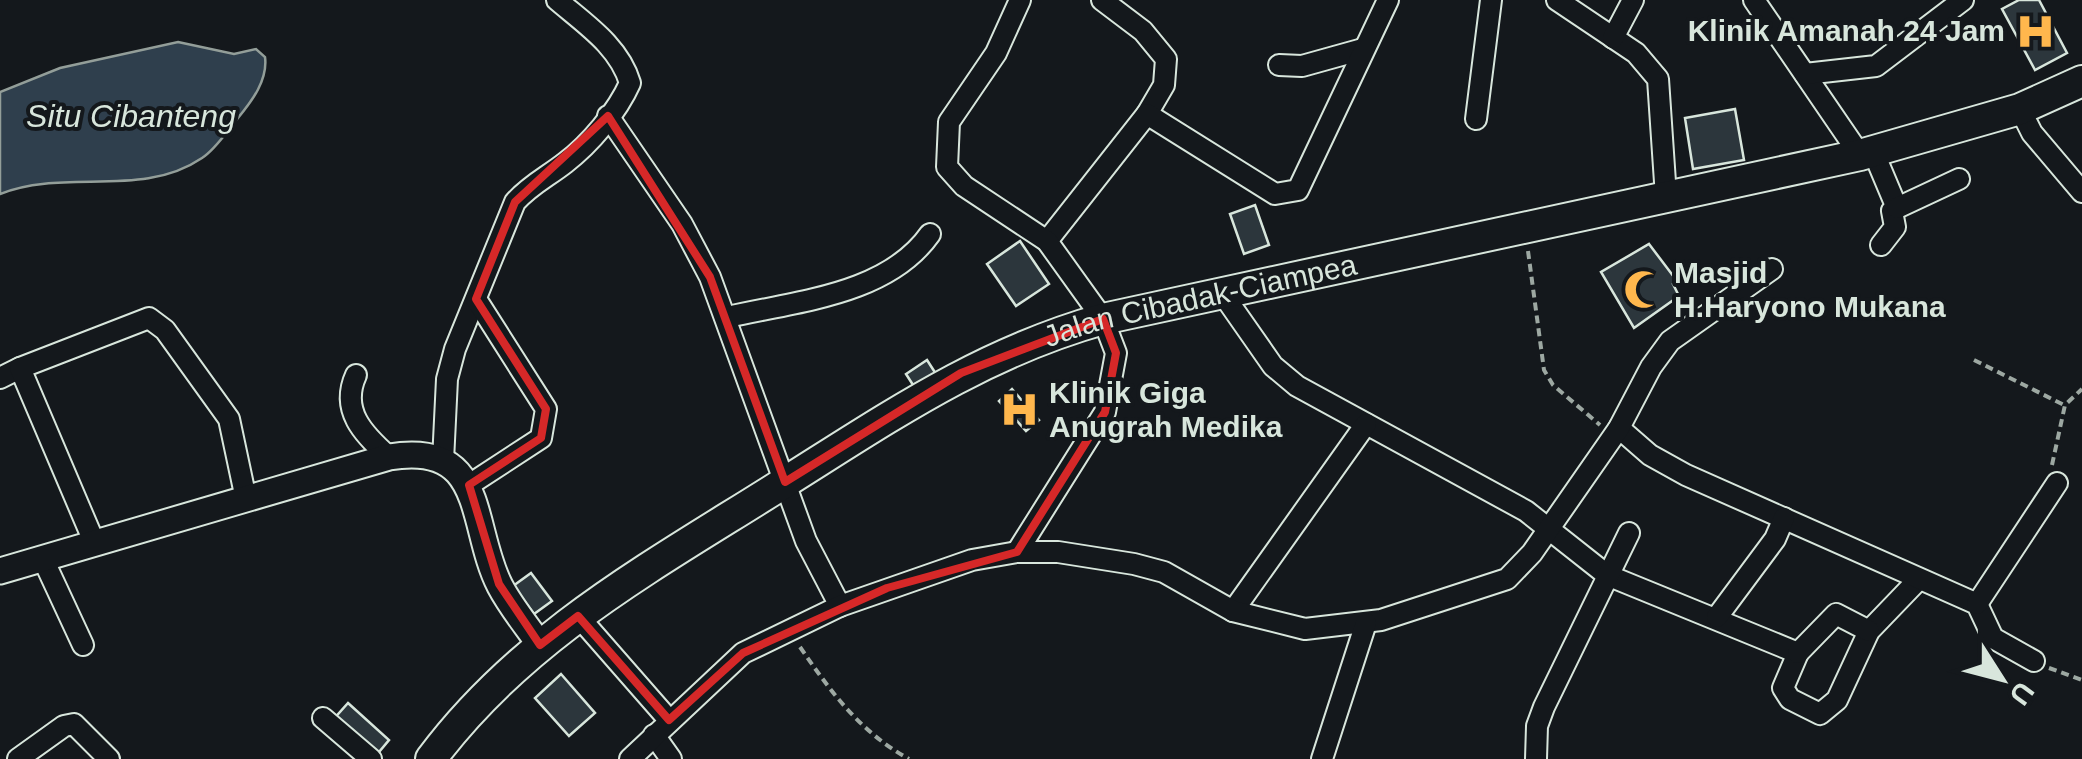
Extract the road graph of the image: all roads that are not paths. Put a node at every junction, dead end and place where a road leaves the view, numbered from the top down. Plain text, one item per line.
1 (557, 0) edge
2 (1020, 0) edge
3 (1102, 0) edge
4 (1388, 0) edge
5 (1491, 0) edge
6 (1557, 0) edge
7 (1633, 0) edge
8 (1754, 0) edge
9 (1964, 0) edge
10 (1614, 38) junction
11 (1363, 49) junction
12 (1279, 66) dead end
13 (1805, 74) junction
14 (2082, 81) edge
15 (2020, 109) junction
16 (1146, 114) junction
17 (608, 116) junction
18 (1476, 119) dead end
19 (1867, 153) junction
20 (1959, 178) dead end
21 (2082, 192) edge
22 (1666, 197) junction
23 (1897, 208) junction
24 (930, 234) dead end
25 (1047, 241) junction
26 (1881, 245) dead end
27 (1772, 269) dead end
28 (1222, 293) junction
29 (476, 299) junction
30 (728, 317) junction
31 (1103, 319) junction
32 (20, 368) junction
33 (356, 374) dead end
34 (0, 378) edge
35 (1366, 424) junction
36 (1619, 428) junction
37 (388, 457) junction
38 (442, 461) junction
39 (786, 482) junction
40 (2057, 483) road end
41 (469, 485) junction
42 (246, 499) junction
43 (1784, 518) junction
44 (1546, 530) junction
45 (1629, 533) dead end
46 (94, 544) junction
47 (1017, 552) junction
48 (43, 559) junction
49 (0, 571) edge
50 (1607, 575) junction
51 (1920, 579) junction
52 (1976, 604) junction
53 (840, 606) junction
54 (1233, 610) junction
55 (578, 616) junction
56 (1717, 617) junction
57 (1366, 622) junction
58 (1869, 631) junction
59 (83, 645) dead end
60 (540, 645) junction
61 (1798, 653) junction
62 (2034, 661) road end
63 (323, 718) dead end
64 (662, 728) junction
65 (18, 759) edge
66 (109, 759) edge
67 (370, 759) edge
68 (431, 759) edge
69 (630, 759) edge
70 (671, 759) edge
71 (1322, 759) edge
72 (1536, 759) edge

1 - 17 street
2 - 25 street
3 - 16 street
4 - 11 street
5 - 18 street
6 - 10 street
7 - 10 street
8 - 13 street
9 - 13 street
10 - 22 street
11 - 12 street
11 - 16 street
13 - 19 street
14 - 15 highway, Jalan Cibadak-Ciampea
15 - 19 highway, Jalan Cibadak-Ciampea
15 - 21 street
16 - 25 street
17 - 29 street
17 - 30 street
19 - 22 highway, Jalan Cibadak-Ciampea
19 - 23 street
20 - 23 street
22 - 28 highway, Jalan Cibadak-Ciampea
23 - 26 street
24 - 30 street
25 - 31 street
27 - 36 street
28 - 31 highway, Jalan Cibadak-Ciampea
28 - 35 street
29 - 38 street
29 - 41 street
30 - 39 street
31 - 39 highway, Jalan Cibadak-Ciampea
31 - 47 street
32 - 34 street
32 - 42 street
32 - 46 street
33 - 37 street
35 - 44 street
35 - 54 street
36 - 43 street
36 - 44 street
37 - 38 main road
37 - 42 main road
38 - 41 main road
39 - 53 street
39 - 55 highway, Jalan Cibadak-Ciampea
40 - 52 street
41 - 60 main road
42 - 46 main road
43 - 51 street
43 - 56 street
44 - 50 street
44 - 57 street
45 - 50 street
46 - 48 main road
47 - 53 street
47 - 54 street
48 - 49 main road
48 - 59 street
50 - 56 street
50 - 72 street
51 - 52 street
51 - 58 street
52 - 62 street
53 - 64 street
54 - 57 street
55 - 60 highway, Jalan Cibadak-Ciampea
55 - 64 street
56 - 61 street
57 - 71 street
58 - 61 street
58 - 61 street
60 - 68 highway, Jalan Cibadak-Ciampea
63 - 67 street
64 - 69 street
64 - 70 street
65 - 66 street

